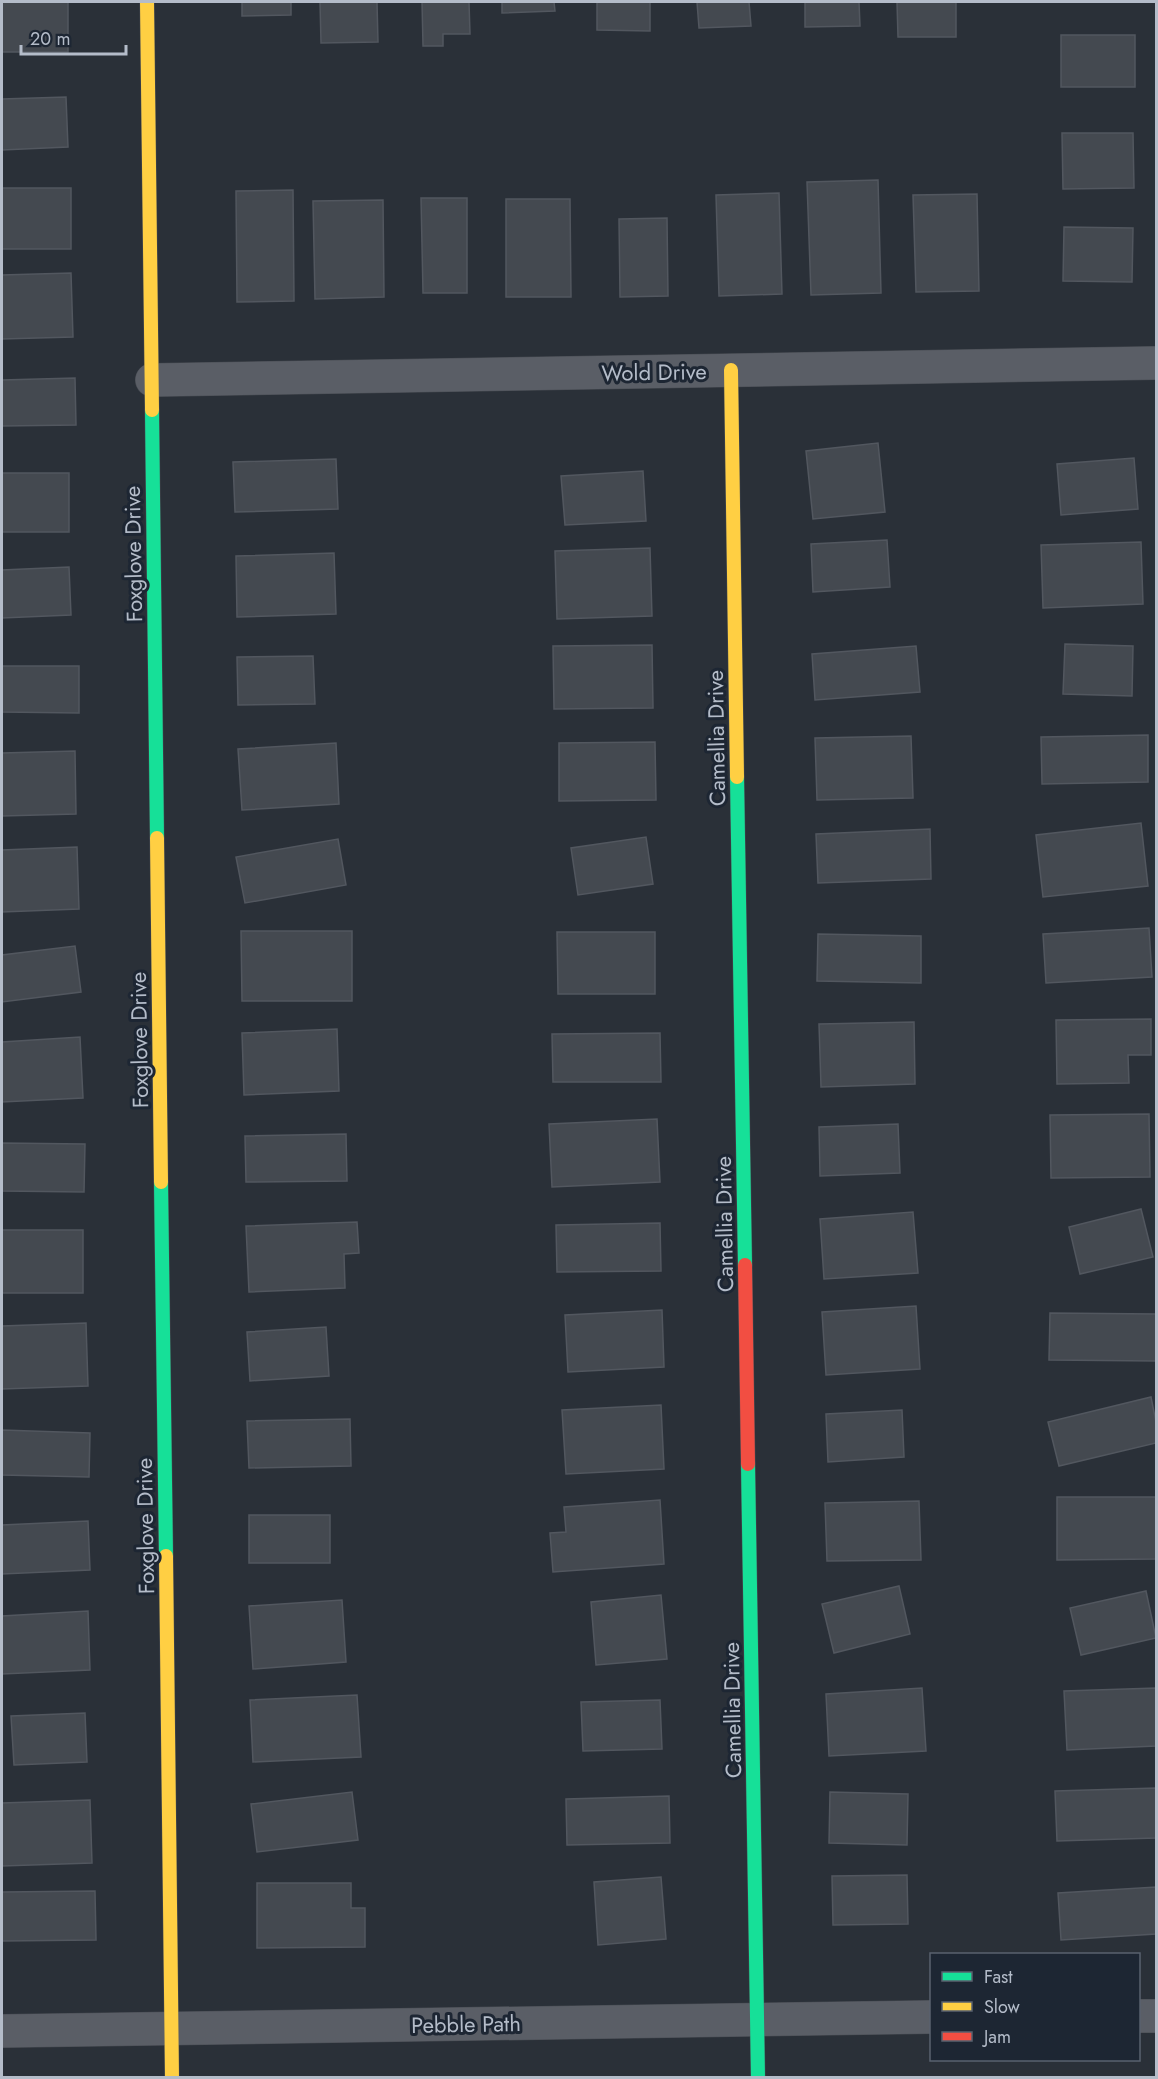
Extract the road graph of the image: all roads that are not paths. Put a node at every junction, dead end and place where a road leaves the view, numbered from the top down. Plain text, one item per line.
1 (147, 2) edge
2 (1156, 363) edge
3 (731, 370) junction
4 (152, 380) junction
5 (1140, 2016) edge
6 (1156, 2016) edge
7 (930, 2017) edge
8 (758, 2019) junction
9 (171, 2029) junction
10 (2, 2031) edge
11 (172, 2078) edge
12 (758, 2078) edge

1 - 4 street, Foxglove Drive
2 - 3 street, Wold Drive
3 - 4 street, Wold Drive
3 - 8 street, Camellia Drive
4 - 9 street, Foxglove Drive
5 - 6 street
7 - 8 street, Pebble Path
8 - 9 street, Pebble Path
8 - 12 street, Camellia Drive
9 - 10 street, Pebble Path
9 - 11 street, Foxglove Drive

